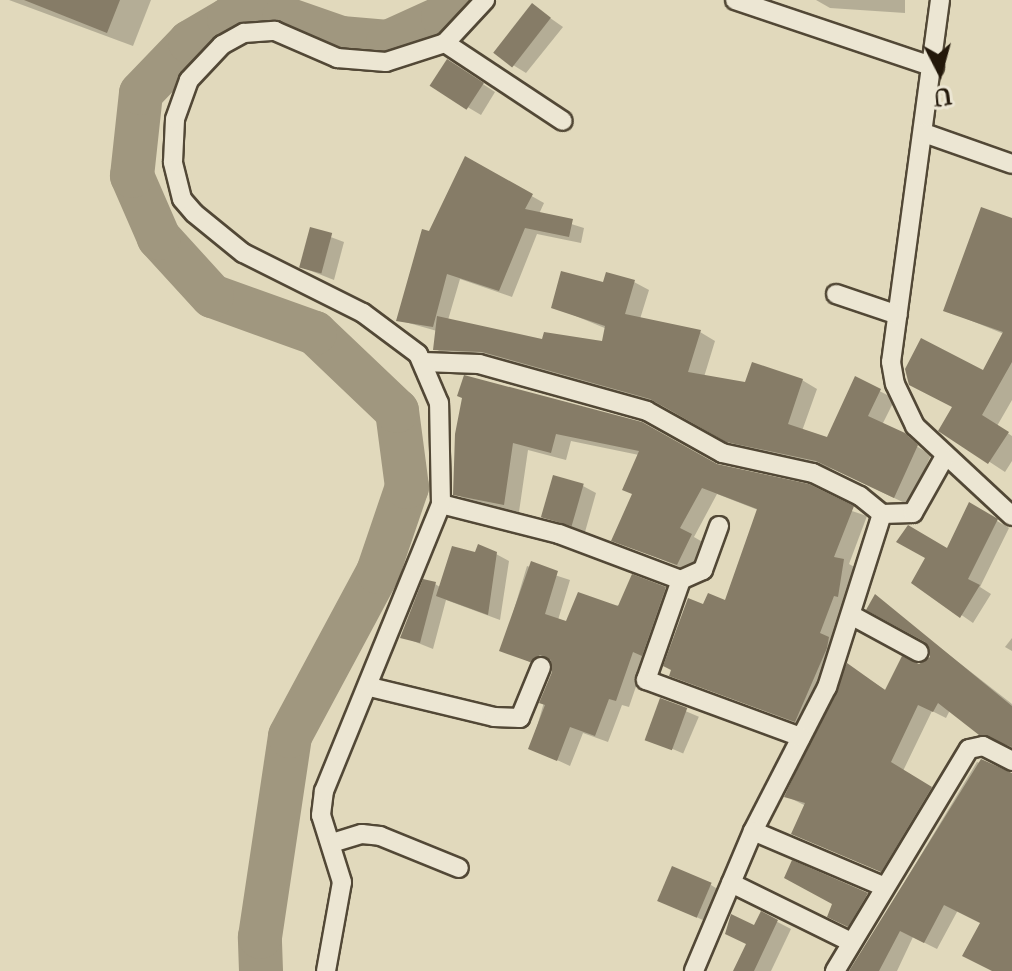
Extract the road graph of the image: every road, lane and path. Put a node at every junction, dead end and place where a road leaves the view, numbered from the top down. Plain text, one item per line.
1 (485, 0) edge
2 (735, 0) edge
3 (940, 0) edge
4 (445, 43) junction
5 (934, 67) junction
6 (563, 121) dead end
7 (924, 133) junction
8 (1012, 164) edge
9 (836, 294) dead end
10 (898, 315) junction
11 (423, 362) junction
12 (944, 458) junction
13 (441, 504) junction
14 (882, 514) junction
15 (1012, 516) edge
16 (719, 526) dead end
17 (681, 580) junction
18 (851, 615) junction
19 (919, 652) dead end
20 (541, 667) dead end
21 (370, 687) junction
22 (801, 737) junction
23 (1012, 761) edge
24 (753, 831) junction
25 (332, 843) junction
26 (459, 868) dead end
27 (731, 883) junction
28 (885, 887) junction
29 (851, 942) junction
30 (326, 971) edge
31 (694, 971) edge
32 (835, 971) edge

1 - 4 street
2 - 5 street
3 - 5 street
4 - 6 street
4 - 11 street
5 - 7 street
7 - 8 street
7 - 10 street
9 - 10 street
10 - 12 street
11 - 13 street
11 - 14 street
12 - 14 street
12 - 15 street
13 - 17 street
13 - 21 street
14 - 18 street
16 - 17 street
17 - 22 street
18 - 19 street
18 - 22 street
20 - 21 street
21 - 25 street
22 - 24 street
23 - 28 street
24 - 27 street
24 - 28 street
25 - 26 street
25 - 30 street
27 - 29 street
27 - 31 street
28 - 29 street
29 - 32 street

